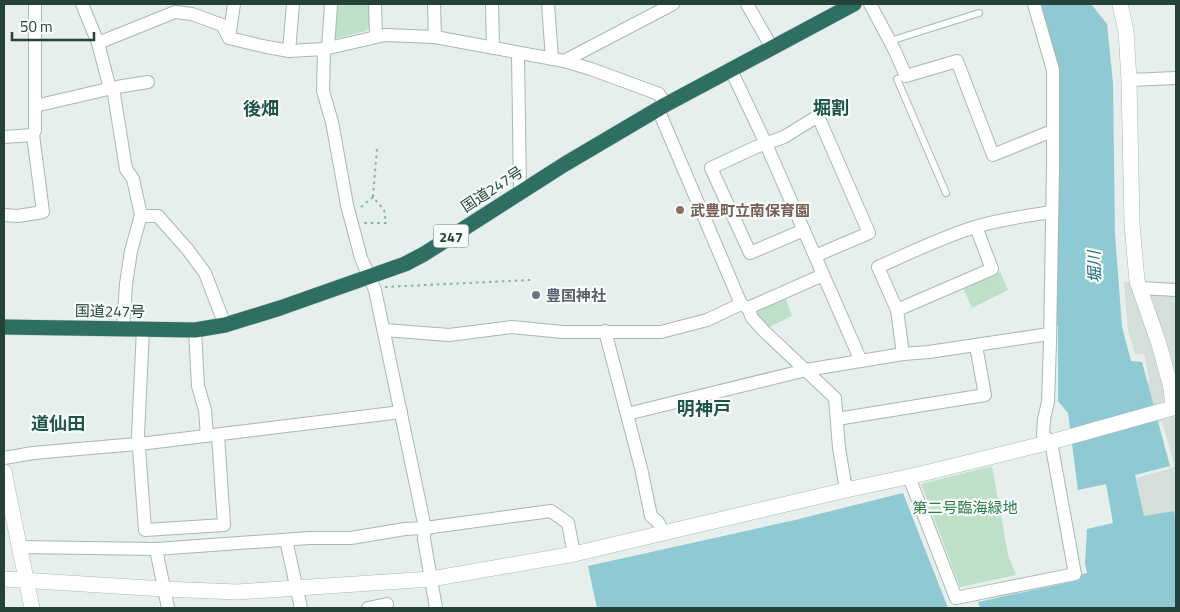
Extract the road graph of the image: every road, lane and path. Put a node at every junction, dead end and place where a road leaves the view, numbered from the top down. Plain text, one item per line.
1 (35, 4) edge
2 (82, 4) edge
3 (234, 4) edge
4 (293, 4) edge
5 (331, 4) edge
6 (375, 4) edge
7 (434, 4) edge
8 (492, 4) edge
9 (548, 4) edge
10 (672, 4) edge
11 (747, 4) edge
12 (854, 4) edge
13 (870, 4) edge
14 (1034, 4) edge
15 (1120, 4) edge
16 (175, 8) edge
17 (979, 13) dead end
18 (376, 36) junction
19 (435, 37) junction
20 (229, 38) junction
21 (890, 41) junction
22 (98, 43) junction
23 (493, 48) junction
24 (772, 48) junction
25 (326, 49) junction
26 (289, 51) junction
27 (518, 53) junction
28 (558, 60) junction
29 (731, 70) junction
30 (906, 76) junction
31 (1176, 78) edge
32 (1129, 80) junction
33 (148, 82) dead end
34 (112, 88) junction
35 (35, 106) junction
36 (662, 107) junction
37 (1052, 131) junction
38 (34, 135) junction
39 (4, 137) edge
40 (766, 144) junction
41 (377, 148) dead end
42 (520, 192) junction
43 (946, 193) dead end
44 (373, 197) junction
45 (360, 207) dead end
46 (1052, 212) junction
47 (4, 215) edge
48 (140, 215) junction
49 (362, 215) dead end
50 (976, 226) junction
51 (804, 230) junction
52 (815, 256) junction
53 (823, 274) junction
54 (369, 277) junction
55 (530, 280) dead end
56 (385, 287) dead end
57 (1140, 288) junction
58 (1176, 290) edge
59 (745, 306) junction
60 (897, 310) junction
61 (225, 325) junction
62 (4, 327) edge
63 (124, 329) junction
64 (143, 329) junction
65 (195, 330) junction
66 (384, 330) junction
67 (605, 331) junction
68 (1049, 334) junction
69 (976, 346) junction
70 (903, 354) junction
71 (860, 361) junction
72 (806, 370) junction
73 (1175, 410) edge
74 (401, 412) junction
75 (626, 414) junction
76 (837, 419) junction
77 (212, 435) junction
78 (1052, 442) junction
79 (139, 444) junction
80 (4, 458) edge
81 (4, 472) edge
82 (909, 477) junction
83 (846, 490) junction
84 (424, 528) junction
85 (663, 532) junction
86 (286, 540) junction
87 (19, 547) junction
88 (156, 549) junction
89 (574, 554) junction
90 (4, 579) edge
91 (431, 579) junction
92 (26, 580) junction
93 (297, 588) junction
94 (164, 589) junction
95 (387, 604) dead end
96 (32, 608) edge
97 (168, 608) edge
98 (301, 608) edge
99 (368, 608) edge
100 (436, 608) edge

1 - 35 street
2 - 22 street
3 - 20 street
4 - 26 street
5 - 25 street
6 - 18 street
7 - 19 street
8 - 23 street
9 - 28 street
10 - 28 street
11 - 24 street
12 - 24 highway, 国道247号 / 247
13 - 21 street
14 - 37 street
15 - 32 street
16 - 20 street
16 - 22 street
17 - 21 lane
18 - 19 street
18 - 25 street
19 - 23 street
20 - 26 street
21 - 30 street
22 - 34 street
23 - 27 street
24 - 29 highway, 国道247号 / 247
25 - 26 street
25 - 54 street
27 - 28 street
27 - 42 street
28 - 36 street
29 - 36 highway, 国道247号 / 247
29 - 40 street
30 - 37 street
30 - 43 lane
31 - 32 street
32 - 57 street
33 - 34 street
34 - 35 street
34 - 48 street
35 - 38 street
36 - 42 highway, 国道247号 / 247
36 - 59 street
37 - 46 street
38 - 39 street
38 - 47 street
40 - 51 street
40 - 51 street
40 - 52 street
41 - 44 path
42 - 54 highway, 国道247号 / 247
44 - 45 path
44 - 49 path
46 - 50 street
46 - 68 street
48 - 61 street
48 - 63 street
50 - 60 street
50 - 60 street
51 - 52 street
52 - 53 street
53 - 59 street
53 - 71 street
54 - 61 highway, 国道247号 / 247
54 - 66 street
55 - 56 path
57 - 58 street
57 - 73 street
59 - 67 street
59 - 72 street
60 - 70 street
61 - 65 highway, 国道247号 / 247
62 - 63 highway, 国道247号 / 247
63 - 64 highway, 国道247号 / 247
64 - 65 highway, 国道247号 / 247
64 - 79 street
65 - 77 street
66 - 67 street
66 - 74 street
67 - 75 street
68 - 69 street
68 - 78 street
69 - 70 street
69 - 76 street
70 - 71 street
71 - 72 street
72 - 75 street
72 - 76 street
73 - 78 street
74 - 77 street
74 - 84 street
75 - 85 street
76 - 83 street
77 - 79 street
77 - 79 street
78 - 82 street
78 - 82 street
79 - 80 street
81 - 87 street
82 - 83 street
83 - 85 street
84 - 86 street
84 - 89 street
84 - 91 street
85 - 89 street
86 - 88 street
86 - 93 street
87 - 88 street
87 - 92 street
88 - 94 street
89 - 91 street
90 - 92 street
91 - 93 street
91 - 100 street
92 - 94 street
92 - 96 street
93 - 94 street
93 - 98 street
94 - 97 street
95 - 99 street

